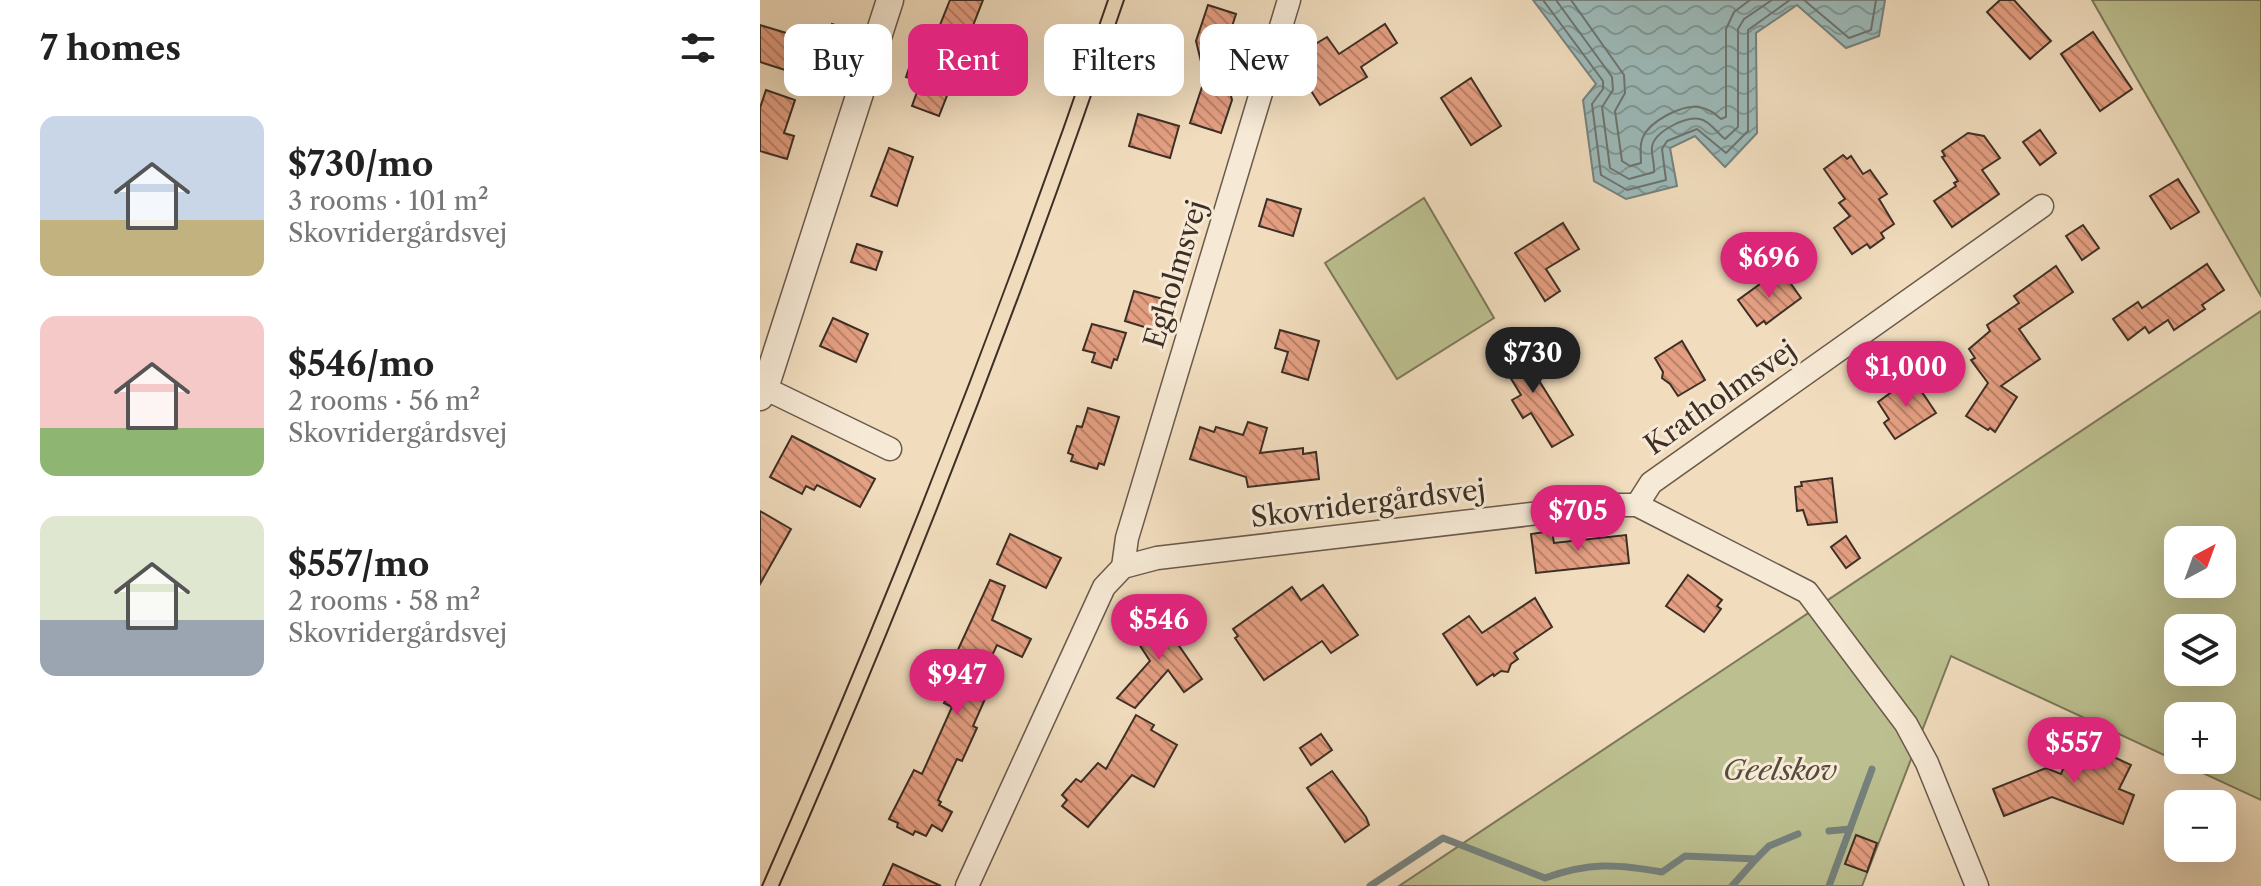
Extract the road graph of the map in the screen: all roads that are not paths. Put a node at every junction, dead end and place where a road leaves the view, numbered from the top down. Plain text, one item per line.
1 (890, 0) edge
2 (1289, 0) edge
3 (2042, 206) dead end
4 (762, 390) edge
5 (890, 449) dead end
6 (1637, 505) junction
7 (1123, 567) junction
8 (967, 886) edge
9 (1977, 886) edge

1 - 4 street
2 - 7 street, Egholmsvej
3 - 6 street, Kratholmsvej
4 - 5 street
6 - 7 street, Skovridergårdsvej
6 - 9 street, Skovridergårdsvej
7 - 8 street

